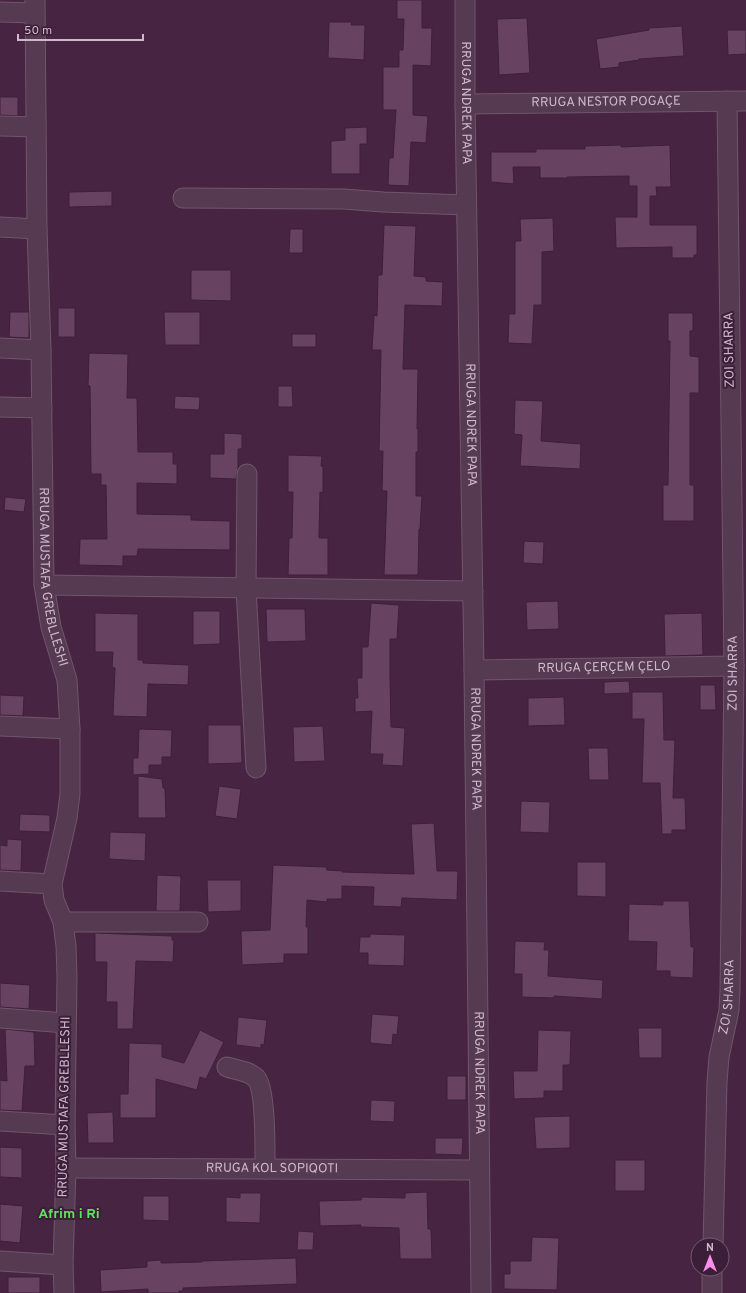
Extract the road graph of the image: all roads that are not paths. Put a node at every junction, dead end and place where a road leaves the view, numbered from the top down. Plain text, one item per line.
1 (465, 0) edge
2 (35, 6) edge
3 (0, 12) edge
4 (727, 101) junction
5 (746, 101) edge
6 (465, 104) junction
7 (0, 126) edge
8 (36, 127) junction
9 (183, 198) dead end
10 (466, 205) junction
11 (0, 227) edge
12 (37, 229) junction
13 (0, 348) edge
14 (41, 350) junction
15 (0, 407) edge
16 (42, 408) junction
17 (247, 474) dead end
18 (44, 585) junction
19 (246, 589) junction
20 (473, 591) junction
21 (734, 666) junction
22 (474, 670) junction
23 (739, 706) edge
24 (0, 726) edge
25 (70, 729) junction
26 (256, 768) dead end
27 (0, 881) edge
28 (52, 884) junction
29 (63, 922) junction
30 (198, 922) dead end
31 (0, 1018) edge
32 (66, 1023) junction
33 (227, 1067) dead end
34 (0, 1121) edge
35 (65, 1125) junction
36 (66, 1168) junction
37 (266, 1169) junction
38 (479, 1170) junction
39 (713, 1237) edge
40 (0, 1261) edge
41 (63, 1265) junction
42 (712, 1277) edge
43 (64, 1293) edge
44 (481, 1293) edge
45 (712, 1293) edge

1 - 6 street, RRUGA NDREK PAPA
2 - 3 street
2 - 8 street, RRUGA MUSTAFA GREBLLESHI
4 - 5 street, RRUGA NESTOR POGAÇE
4 - 6 street, RRUGA NESTOR POGAÇE
4 - 21 street, ZOI SHARRA
6 - 10 street, RRUGA NDREK PAPA
7 - 8 street
8 - 12 street, RRUGA MUSTAFA GREBLLESHI
9 - 10 street
10 - 20 street, RRUGA NDREK PAPA
11 - 12 street
12 - 14 street, RRUGA MUSTAFA GREBLLESHI
13 - 14 street
14 - 16 street, RRUGA MUSTAFA GREBLLESHI
15 - 16 street
16 - 18 street, RRUGA MUSTAFA GREBLLESHI
17 - 19 street
18 - 19 street
18 - 25 street, RRUGA MUSTAFA GREBLLESHI
19 - 20 street
19 - 26 street
20 - 22 street, RRUGA NDREK PAPA
21 - 22 street, RRUGA ÇERÇEM ÇELO
21 - 23 street, ZOI SHARRA
22 - 38 street, RRUGA NDREK PAPA
23 - 39 street, ZOI SHARRA
24 - 25 street
25 - 28 street, RRUGA MUSTAFA GREBLLESHI
27 - 28 street
28 - 29 street, RRUGA MUSTAFA GREBLLESHI
29 - 30 street
29 - 32 street, RRUGA MUSTAFA GREBLLESHI
31 - 32 street
32 - 35 street, RRUGA MUSTAFA GREBLLESHI
33 - 37 street
34 - 35 street
35 - 36 street, RRUGA MUSTAFA GREBLLESHI
36 - 37 street, RRUGA KOL SOPIQOTI
36 - 41 street, RRUGA MUSTAFA GREBLLESHI
37 - 38 street, RRUGA KOL SOPIQOTI
38 - 44 street, RRUGA NDREK PAPA
40 - 41 street
41 - 43 street, RRUGA MUSTAFA GREBLLESHI
42 - 45 street

